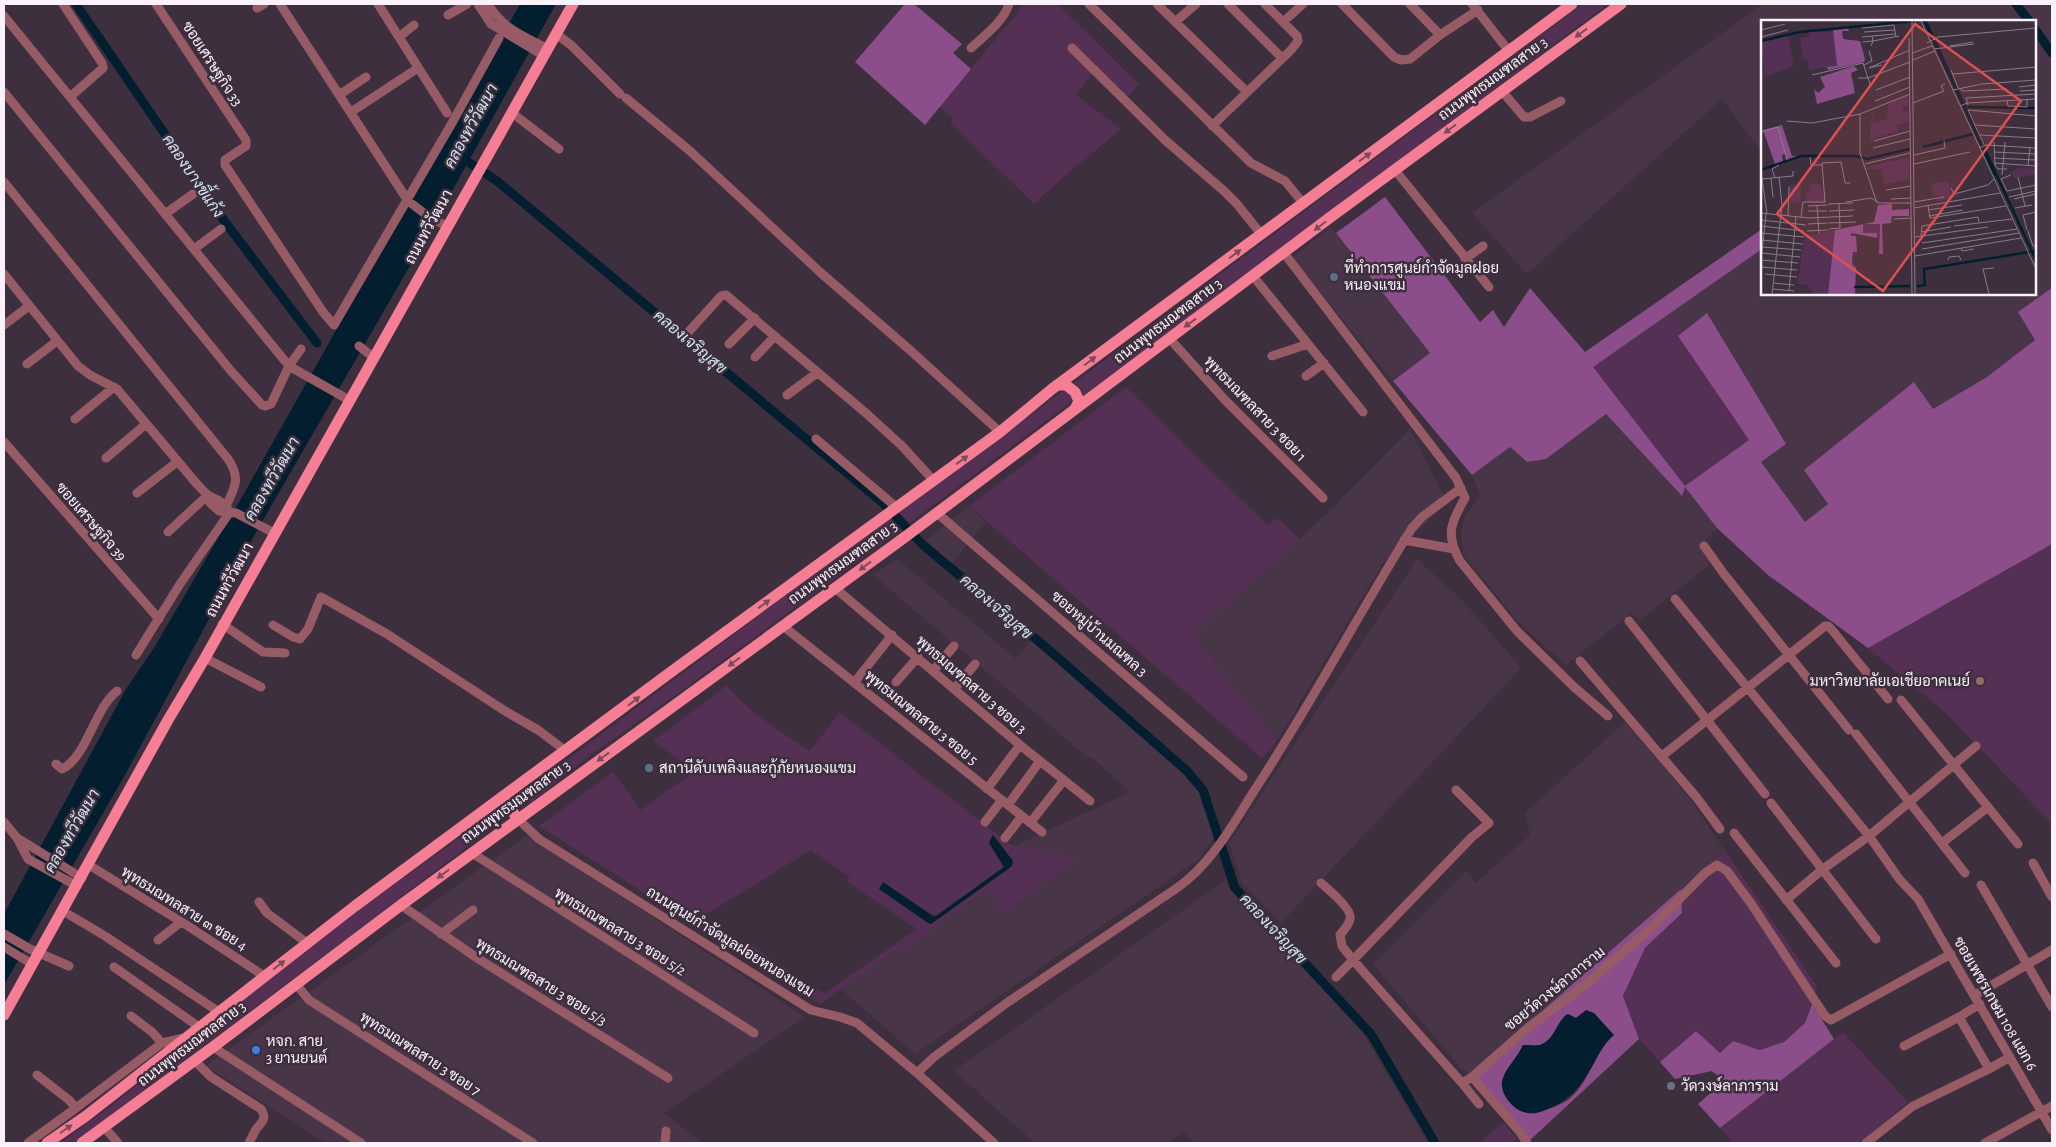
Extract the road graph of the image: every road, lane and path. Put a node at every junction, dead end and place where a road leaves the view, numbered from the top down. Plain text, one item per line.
1 (62, 4) edge
2 (156, 4) edge
3 (280, 4) edge
4 (378, 4) edge
5 (467, 4) edge
6 (478, 4) edge
7 (488, 4) edge
8 (573, 4) edge
9 (1009, 4) edge
10 (1089, 4) edge
11 (1157, 4) edge
12 (1196, 4) edge
13 (1228, 4) edge
14 (1266, 4) edge
15 (1304, 4) edge
16 (1342, 4) edge
17 (1410, 4) edge
18 (1572, 4) edge
19 (1620, 4) edge
20 (1475, 7) edge
21 (448, 15) dead end
22 (4, 16) edge
23 (1175, 22) junction
24 (1283, 22) junction
25 (414, 25) dead end
26 (503, 33) junction
27 (556, 34) junction
28 (1440, 35) junction
29 (398, 36) junction
30 (971, 48) dead end
31 (1072, 48) dead end
32 (1508, 50) junction
33 (546, 53) junction
34 (1282, 58) junction
35 (418, 68) junction
36 (366, 77) dead end
37 (1502, 91) junction
38 (4, 92) edge
39 (1247, 92) junction
40 (339, 95) junction
41 (70, 97) junction
42 (1560, 101) dead end
43 (351, 112) junction
44 (511, 112) junction
45 (447, 113) dead end
46 (1212, 126) junction
47 (559, 149) dead end
48 (1394, 170) junction
49 (4, 182) edge
50 (193, 194) dead end
51 (408, 200) junction
52 (1303, 203) junction
53 (165, 214) junction
54 (447, 226) junction
55 (221, 230) dead end
56 (1261, 234) junction
57 (1483, 246) dead end
58 (194, 249) junction
59 (1284, 253) junction
60 (1466, 259) junction
61 (4, 274) edge
62 (1253, 276) junction
63 (1489, 287) dead end
64 (29, 306) junction
65 (755, 318) junction
66 (4, 325) edge
67 (685, 336) dead end
68 (775, 336) junction
69 (1169, 338) junction
70 (57, 341) junction
71 (729, 344) dead end
72 (1308, 344) junction
73 (359, 346) dead end
74 (301, 349) dead end
75 (1272, 356) dead end
76 (373, 357) junction
77 (755, 357) dead end
78 (1324, 363) junction
79 (26, 364) dead end
80 (289, 366) junction
81 (817, 373) junction
82 (1306, 376) dead end
83 (1057, 386) junction
84 (114, 387) junction
85 (787, 395) dead end
86 (349, 400) junction
87 (1075, 409) junction
88 (1363, 412) dead end
89 (74, 419) dead end
90 (146, 424) junction
91 (1000, 432) junction
92 (816, 439) dead end
93 (4, 442) edge
94 (106, 458) dead end
95 (177, 462) junction
96 (934, 480) junction
97 (1461, 488) junction
98 (137, 493) dead end
99 (208, 495) junction
100 (1323, 498) dead end
101 (892, 510) junction
102 (231, 511) junction
103 (937, 512) junction
104 (168, 532) dead end
105 (274, 533) junction
106 (1404, 540) junction
107 (1704, 546) dead end
108 (1454, 548) junction
109 (835, 588) junction
110 (1675, 598) dead end
111 (159, 619) junction
112 (1629, 621) dead end
113 (222, 624) junction
114 (273, 625) dead end
115 (783, 626) junction
116 (892, 635) junction
117 (954, 646) dead end
118 (285, 653) dead end
119 (136, 655) dead end
120 (1790, 655) junction
121 (918, 657) junction
122 (205, 658) junction
123 (1580, 661) dead end
124 (975, 664) dead end
125 (934, 670) junction
126 (896, 682) dead end
127 (854, 683) junction
128 (261, 686) dead end
129 (955, 688) junction
130 (1747, 688) junction
131 (117, 690) dead end
132 (1888, 699) dead end
133 (1901, 700) dead end
134 (1608, 716) dead end
135 (1707, 720) junction
136 (1020, 745) junction
137 (1976, 746) dead end
138 (566, 751) junction
139 (1662, 756) junction
140 (1040, 761) junction
141 (56, 764) dead end
142 (1954, 765) junction
143 (1243, 777) dead end
144 (1064, 780) junction
145 (987, 789) junction
146 (1456, 790) dead end
147 (1765, 794) dead end
148 (502, 798) junction
149 (1090, 801) dead end
150 (1005, 802) junction
151 (1909, 802) junction
152 (1772, 803) dead end
153 (1988, 807) junction
154 (1022, 816) junction
155 (518, 819) junction
156 (4, 822) edge
157 (985, 822) dead end
158 (1030, 822) junction
159 (1720, 830) dead end
160 (1042, 832) dead end
161 (1734, 834) dead end
162 (1870, 836) junction
163 (17, 838) junction
164 (1005, 838) dead end
165 (1942, 844) junction
166 (2018, 844) dead end
167 (472, 853) junction
168 (2033, 863) dead end
169 (89, 865) junction
170 (1823, 869) junction
171 (1965, 873) dead end
172 (75, 879) junction
173 (1322, 883) dead end
174 (1981, 884) dead end
175 (2052, 897) edge
176 (1786, 900) junction
177 (259, 902) dead end
178 (401, 905) junction
179 (473, 910) dead end
180 (63, 911) junction
181 (181, 922) junction
182 (4, 934) edge
183 (441, 934) junction
184 (1876, 939) dead end
185 (158, 940) dead end
186 (307, 943) junction
187 (4, 947) edge
188 (2052, 950) edge
189 (38, 953) junction
190 (1951, 954) junction
191 (1353, 960) junction
192 (1836, 963) dead end
193 (32, 964) junction
194 (2027, 964) junction
195 (69, 966) dead end
196 (114, 968) dead end
197 (264, 976) junction
198 (1336, 977) dead end
199 (296, 984) junction
200 (1975, 995) junction
201 (1980, 1004) junction
202 (2052, 1007) edge
203 (218, 1012) junction
204 (4, 1015) edge
205 (131, 1016) dead end
206 (1959, 1018) junction
207 (199, 1027) junction
208 (754, 1033) dead end
209 (184, 1038) junction
210 (162, 1043) junction
211 (1904, 1046) dead end
212 (213, 1048) junction
213 (2010, 1057) junction
214 (195, 1061) junction
215 (1989, 1069) junction
216 (917, 1073) junction
217 (37, 1075) dead end
218 (1472, 1077) junction
219 (668, 1078) dead end
220 (1462, 1082) junction
221 (1479, 1104) dead end
222 (2052, 1106) edge
223 (76, 1108) junction
224 (2042, 1112) junction
225 (104, 1127) junction
226 (2052, 1130) edge
227 (666, 1131) dead end
228 (115, 1142) edge
229 (1525, 1142) edge
230 (28, 1143) edge
231 (47, 1143) edge
232 (82, 1143) edge
233 (249, 1143) edge
234 (361, 1143) edge
235 (532, 1143) edge
236 (665, 1143) edge
237 (994, 1143) edge
238 (1866, 1143) edge
239 (1985, 1143) edge

1 - 41 street
2 - 51 street, ซอยเศรษฐกิจ 33
3 - 40 street
4 - 29 street
5 - 21 street
6 - 26 street
7 - 26 street
8 - 27 main road, ถนนทวีวัฒนา
9 - 30 street
10 - 46 street
11 - 23 street
12 - 23 street
13 - 34 street
14 - 24 street
15 - 24 street
16 - 28 street
17 - 28 street
18 - 32 main road, ถนนพุทธมณฑลสาย 3
19 -> 37 main road, ถนนพุทธมณฑลสาย 3
20 - 28 street
20 - 32 street
22 - 41 street
23 - 39 street
24 - 34 street
25 - 29 street
26 - 33 street
26 - 51 street
27 - 33 main road, ถนนทวีวัฒนา
27 - 91 street
29 - 35 street
31 - 56 street
52 -> 32 main road, ถนนพุทธมณฑลสาย 3
33 - 44 main road, ถนนทวีวัฒนา
34 - 39 street
35 - 43 street
35 - 45 street
36 - 40 street
37 - 42 street
37 -> 48 main road, ถนนพุทธมณฑลสาย 3
38 - 80 street
39 - 46 street
40 - 43 street
41 - 53 street
43 - 51 street
44 - 47 street
44 - 54 main road, ถนนทวีวัฒนา
46 - 52 street
48 -> 59 main road, ถนนพุทธมณฑลสาย 3
48 - 60 street
49 - 102 street
50 - 53 street
51 - 54 street
52 - 56 main road, ถนนพุทธมณฑลสาย 3
53 - 58 street
54 - 76 main road, ถนนทวีวัฒนา
55 - 58 street
83 -> 56 main road, ถนนพุทธมณฑลสาย 3
57 - 60 street
58 - 80 street
59 - 62 main road, ถนนพุทธมณฑลสาย 3
59 - 97 street
60 - 63 street
61 - 64 street
62 -> 69 main road, ถนนพุทธมณฑลสาย 3
62 - 72 street
64 - 66 street
64 - 70 street
65 - 67 street
65 - 68 street
65 - 71 street
68 - 77 street
68 - 81 street
69 - 87 main road, ถนนพุทธมณฑลสาย 3
69 - 100 street, พุทธมณฑลสาย 3 ซอย 1
70 - 79 street
70 - 84 street
72 - 75 street
72 - 78 street
73 - 76 street
74 - 80 street
76 - 86 main road, ถนนทวีวัฒนา
78 - 82 street
78 - 88 street
80 - 86 street
81 - 85 street
81 - 96 street
83 - 87 main road
83 - 91 main road, ถนนพุทธมณฑลสาย 3
84 - 89 street
84 - 90 street
86 - 105 main road, ถนนทวีวัฒนา
87 - 103 main road, ถนนพุทธมณฑลสาย 3
90 - 94 street
90 - 95 street
96 -> 91 main road, ถนนพุทธมณฑลสาย 3
92 - 101 street
93 - 111 street, ซอยเศรษฐกิจ 39
95 - 98 street
95 - 99 street
96 - 101 main road, ถนนพุทธมณฑลสาย 3
97 - 106 street
97 - 108 street
99 - 102 street
99 - 104 street
138 -> 101 main road, ถนนพุทธมณฑลสาย 3
102 - 105 street
102 - 111 street
103 -> 109 main road, ถนนพุทธมณฑลสาย 3
103 - 143 street, ซอยหมู่บ้านมณฑล 3
105 - 113 main road, ถนนทวีวัฒนา
106 - 108 street
106 - 216 street
107 - 120 street
108 - 134 street
109 - 115 main road, ถนนพุทธมณฑลสาย 3
109 - 116 street, พุทธมณฑลสาย 3 ซอย 3
110 - 130 street, ซอยเพชรเกษม 108 แยก 6
111 - 119 street
112 - 135 street
113 - 118 street
113 - 122 main road, ถนนทวีวัฒนา
114 - 138 street
115 - 127 street, พุทธมณฑลสาย 3 ซอย 5
115 -> 155 main road, ถนนพุทธมณฑลสาย 3
116 - 121 street, พุทธมณฑลสาย 3 ซอย 3
116 - 127 street
117 - 125 street
120 - 130 street
120 - 132 street
120 - 151 street
121 - 125 street, พุทธมณฑลสาย 3 ซอย 3
121 - 126 street
122 - 128 street
122 - 169 main road, ถนนทวีวัฒนา
123 - 139 street
124 - 129 street
125 - 129 street, พุทธมณฑลสาย 3 ซอย 3
127 - 145 street, พุทธมณฑลสาย 3 ซอย 5
129 - 136 street, พุทธมณฑลสาย 3 ซอย 3
130 - 135 street
130 - 162 street, ซอยเพชรเกษม 108 แยก 6
131 - 141 street
133 - 142 street
135 - 139 street
135 - 147 street
136 - 140 street, พุทธมณฑลสาย 3 ซอย 3
136 - 145 street
137 - 142 street
138 - 148 main road, ถนนพุทธมณฑลสาย 3
139 - 159 street
140 - 144 street, พุทธมณฑลสาย 3 ซอย 3
140 - 150 street
142 - 151 street
142 - 153 street
144 - 149 street, พุทธมณฑลสาย 3 ซอย 3
144 - 158 street
145 - 150 street, พุทธมณฑลสาย 3 ซอย 5
146 - 191 street
148 - 155 main road
148 - 186 main road, ถนนพุทธมณฑลสาย 3
150 - 154 street, พุทธมณฑลสาย 3 ซอย 5
150 - 157 street
151 - 162 street
151 - 165 street
152 - 170 street
153 - 165 street
153 - 166 street
154 - 158 street, พุทธมณฑลสาย 3 ซอย 5
154 - 164 street
155 - 167 main road, ถนนพุทธมณฑลสาย 3
155 - 216 street, ถนนศูนย์กำจัดมูลฝอยหนองแขม
156 - 163 street
158 - 160 street, พุทธมณฑลสาย 3 ซอย 5
161 - 176 street
162 - 170 street
162 - 190 street, ซอยเพชรเกษม 108 แยก 6
163 - 172 street
163 - 172 street
165 - 171 street
167 -> 178 main road, ถนนพุทธมณฑลสาย 3
167 - 208 street, พุทธมณฑลสาย 3 ซอย 5/2
168 - 175 street
169 - 172 main road, ถนนทวีวัฒนา
169 - 181 street, พุทธมณทลสาย ๓ ซอย 4
170 - 176 street
170 - 184 street
172 - 180 main road, ถนนทวีวัฒนา
173 - 191 street
174 - 194 street
176 - 192 street
177 - 186 street
178 - 183 street, พุทธมณฑลสาย 3 ซอย 5/3
178 - 199 main road, ถนนพุทธมณฑลสาย 3
179 - 183 street
180 - 189 main road, ถนนทวีวัฒนา
180 - 203 street
181 - 185 street
181 - 197 street, พุทธมณทลสาย ๓ ซอย 4
182 - 189 street
183 - 219 street, พุทธมณฑลสาย 3 ซอย 5/3
197 -> 186 main road, ถนนพุทธมณฑลสาย 3
187 - 193 street
188 - 194 street
189 - 193 main road, ถนนทวีวัฒนา
189 - 195 street
190 - 200 street, ซอยเพชรเกษม 108 แยก 6
190 - 218 street, ซอยวัดวงษ์ลาภาราม
191 - 198 street
191 - 220 street
193 - 204 main road, ถนนทวีวัฒนา
194 - 200 street
194 - 202 street
196 - 207 street
197 - 203 main road, ถนนพุทธมณฑลสาย 3
199 - 212 main road, ถนนพุทธมณฑลสาย 3
199 - 235 street, พุทธมณฑลสาย 3 ซอย 7
200 - 201 street, ซอยเพชรเกษม 108 แยก 6
201 - 206 street
201 - 213 street, ซอยเพชรเกษม 108 แยก 6
203 - 207 main road, ถนนพุทธมณฑลสาย 3
205 - 210 street
206 - 211 street
206 - 215 street
207 - 209 main road, ถนนพุทธมณฑลสาย 3
209 - 210 street
231 -> 209 main road, ถนนพุทธมณฑลสาย 3
210 - 223 street
212 - 214 main road, ถนนพุทธมณฑลสาย 3
212 - 234 street
213 - 215 street
213 - 224 street, ซอยเพชรเกษม 108 แยก 6
214 - 225 main road, ถนนพุทธมณฑลสาย 3
214 - 233 street
215 - 238 street
216 - 237 street, ถนนศูนย์กำจัดมูลฝอยหนองแขม
217 - 223 street
218 - 220 street, ซอยวัดวงษ์ลาภาราม
218 - 229 street
220 - 221 street
222 - 224 street
223 - 230 street
224 - 226 street, ซอยเพชรเกษม 108 แยก 6
224 - 239 street
225 - 228 street
225 - 232 main road, ถนนพุทธมณฑลสาย 3
227 - 236 street

